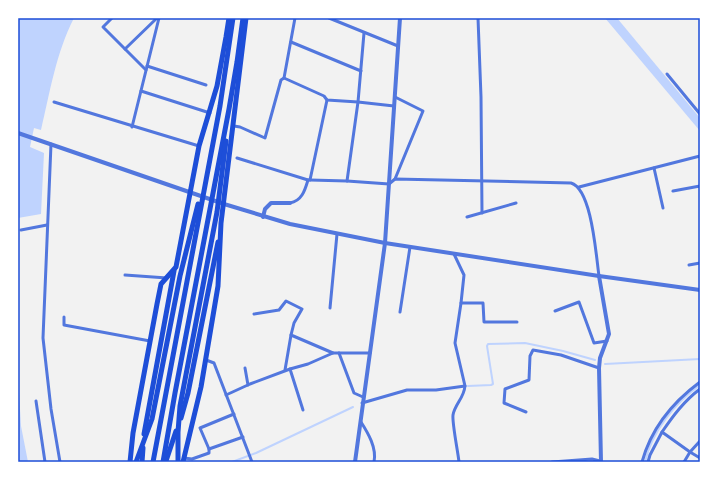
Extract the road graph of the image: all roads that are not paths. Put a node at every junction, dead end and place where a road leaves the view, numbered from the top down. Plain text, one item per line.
1 (112, 18) edge
2 (158, 18) edge
3 (229, 18) edge
4 (233, 18) edge
5 (242, 18) edge
6 (246, 18) edge
7 (295, 18) edge
8 (329, 18) edge
9 (400, 18) edge
10 (478, 18) edge
11 (364, 33) junction
12 (291, 42) junction
13 (398, 46) junction
14 (125, 49) junction
15 (147, 68) junction
16 (361, 71) junction
17 (667, 74) dead end
18 (284, 78) junction
19 (206, 85) dead end
20 (141, 91) junction
21 (396, 97) junction
22 (327, 100) junction
23 (54, 102) dead end
24 (358, 102) junction
25 (394, 106) junction
26 (229, 109) junction
27 (210, 113) junction
28 (700, 114) edge
29 (132, 126) junction
30 (234, 126) junction
31 (18, 133) edge
32 (51, 144) junction
33 (199, 146) junction
34 (700, 156) edge
35 (237, 158) dead end
36 (210, 160) junction
37 (654, 168) junction
38 (395, 179) junction
39 (309, 180) junction
40 (347, 181) junction
41 (483, 181) junction
42 (389, 184) junction
43 (700, 186) edge
44 (579, 187) junction
45 (673, 191) dead end
46 (189, 192) junction
47 (290, 203) joint
48 (516, 203) dead end
49 (224, 204) junction
50 (663, 208) dead end
51 (482, 213) junction
52 (263, 217) junction
53 (467, 217) dead end
54 (221, 223) junction
55 (47, 225) junction
56 (21, 230) dead end
57 (337, 234) junction
58 (385, 243) junction
59 (410, 247) junction
60 (454, 254) junction
61 (700, 263) edge
62 (689, 265) dead end
63 (174, 270) junction
64 (125, 275) dead end
65 (599, 276) junction
66 (167, 278) junction
67 (700, 290) edge
68 (461, 303) junction
69 (330, 308) dead end
70 (555, 311) dead end
71 (400, 312) dead end
72 (254, 314) dead end
73 (64, 317) dead end
74 (517, 322) dead end
75 (292, 335) junction
76 (150, 341) junction
77 (607, 341) junction
78 (332, 352) junction
79 (339, 352) junction
80 (370, 353) junction
81 (206, 360) junction
82 (245, 368) dead end
83 (599, 368) junction
84 (290, 369) junction
85 (285, 370) junction
86 (700, 382) edge
87 (248, 385) junction
88 (465, 386) junction
89 (700, 389) edge
90 (226, 395) junction
91 (363, 397) junction
92 (36, 401) dead end
93 (362, 403) junction
94 (303, 410) dead end
95 (526, 412) dead end
96 (234, 414) junction
97 (360, 420) junction
98 (662, 432) junction
99 (243, 437) junction
100 (700, 441) edge
101 (209, 450) junction
102 (690, 452) junction
103 (700, 458) edge
104 (183, 460) edge
105 (580, 461) edge
106 (601, 461) edge
107 (45, 462) edge
108 (60, 462) edge
109 (130, 462) edge
110 (136, 462) edge
111 (142, 462) edge
112 (152, 462) edge
113 (164, 462) edge
114 (178, 462) edge
115 (252, 462) edge
116 (355, 462) edge
117 (374, 462) edge
118 (459, 462) edge
119 (552, 462) edge
120 (642, 462) edge
121 (648, 462) edge
122 (684, 462) edge

1 - 14 street
2 - 14 street
2 - 15 street
3 - 27 main road
4 - 36 main road
5 - 26 main road
6 - 30 main road
7 - 12 street
8 - 11 street
9 - 13 street
10 - 41 street
11 - 13 street
11 - 16 street
12 - 16 street
12 - 18 street
13 - 21 street
14 - 15 street
15 - 19 street
15 - 20 street
16 - 24 street
17 - 28 street
18 - 22 street
18 - 30 street
20 - 27 street
20 - 29 street
21 - 25 street
21 - 38 street
22 - 24 street
22 - 39 street
23 - 29 street
24 - 25 street
24 - 40 street
25 - 42 street
26 - 113 main road
26 - 114 main road
27 - 33 main road
29 - 33 street
30 - 49 main road
31 - 32 street
32 - 46 street
32 - 55 street
33 - 46 main road
34 - 37 street
35 - 39 street
36 - 110 main road
36 - 112 main road
37 - 44 street
37 - 50 street
38 - 41 street
38 - 42 street
39 - 40 street
39 - 47 street
40 - 42 street
41 - 44 street
41 - 51 street
42 - 58 street
43 - 45 street
44 - 65 street
46 - 49 street
46 - 63 main road
47 - 52 street
48 - 51 street
49 - 52 street
49 - 54 main road
51 - 53 street
52 - 57 street
54 - 81 main road
54 - 113 main road
55 - 56 street
55 - 108 street
57 - 58 street
57 - 69 street
58 - 59 street
58 - 80 street
59 - 60 street
59 - 71 street
60 - 65 street
60 - 68 street
61 - 62 street
63 - 66 main road
63 - 111 main road
64 - 66 street
65 - 67 street
65 - 77 street
66 - 76 main road
68 - 74 street
68 - 88 street
70 - 77 street
72 - 75 street
73 - 76 street
75 - 78 street
75 - 85 street
76 - 109 main road
77 - 83 street
78 - 79 street
78 - 84 street
79 - 80 street
79 - 91 street
80 - 91 street
81 - 90 street
81 - 104 main road
82 - 87 street
83 - 95 street
83 - 106 street
84 - 85 street
84 - 94 street
85 - 87 street
86 - 120 street
87 - 90 street
88 - 93 street
88 - 118 street
89 - 98 street
90 - 96 street
91 - 93 street
92 - 107 street
93 - 97 street
96 - 99 street
96 - 101 street
97 - 116 street
97 - 117 street
98 - 102 street
98 - 121 street
99 - 101 street
99 - 115 street
100 - 102 street
101 - 104 street
102 - 103 street
102 - 122 street
105 - 106 street
105 - 119 street

